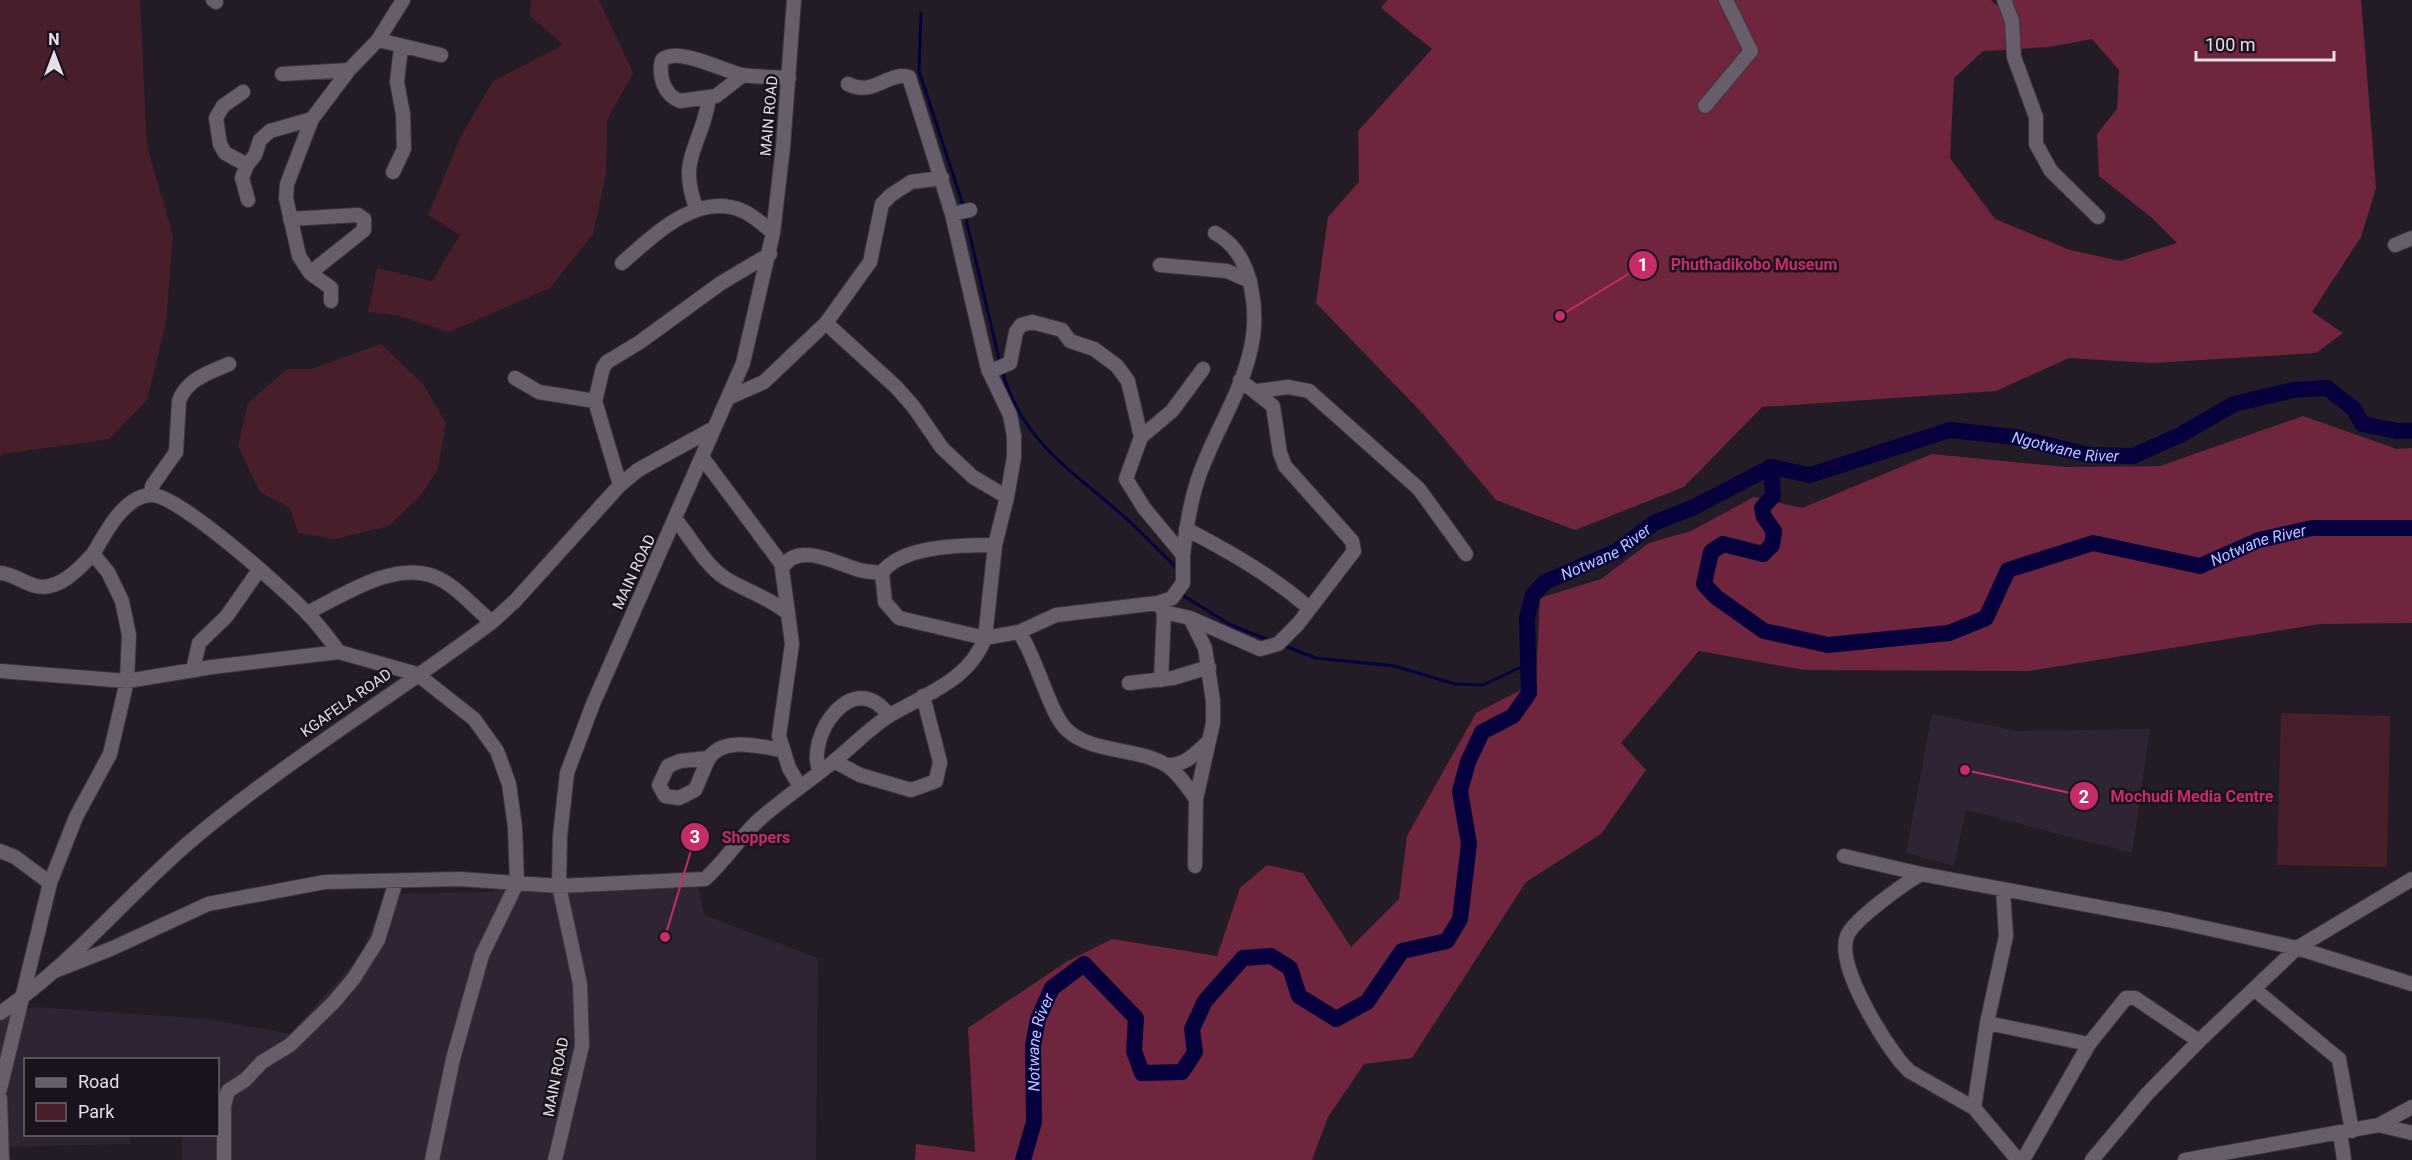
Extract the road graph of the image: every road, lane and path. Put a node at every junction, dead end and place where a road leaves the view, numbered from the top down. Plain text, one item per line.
1 (403, 0) edge
2 (794, 0) edge
3 (1726, 0) edge
4 (2004, 0) edge
5 (378, 40) junction
6 (401, 47) junction
7 (441, 55) dead end
8 (349, 70) junction
9 (282, 74) dead end
10 (743, 75) junction
11 (789, 78) junction
12 (848, 84) dead end
13 (243, 92) dead end
14 (709, 98) junction
15 (1705, 106) dead end
16 (312, 119) junction
17 (247, 165) junction
18 (393, 172) dead end
19 (942, 178) junction
20 (248, 200) dead end
21 (697, 210) junction
22 (2098, 216) dead end
23 (290, 219) junction
24 (773, 233) junction
25 (1215, 233) dead end
26 (2412, 238) edge
27 (2395, 245) dead end
28 (770, 254) junction
29 (622, 263) dead end
30 (1160, 266) dead end
31 (310, 273) junction
32 (1250, 281) junction
33 (331, 302) dead end
34 (826, 322) junction
35 (229, 364) dead end
36 (998, 369) junction
37 (1203, 369) dead end
38 (514, 378) dead end
39 (1240, 380) junction
40 (1257, 391) junction
41 (730, 397) junction
42 (595, 401) junction
43 (714, 428) junction
44 (1141, 437) junction
45 (702, 457) junction
46 (620, 485) junction
47 (151, 495) junction
48 (1007, 498) junction
49 (676, 520) junction
50 (1186, 529) junction
51 (995, 545) junction
52 (93, 554) junction
53 (1466, 554) dead end
54 (1183, 555) junction
55 (783, 566) junction
56 (259, 570) junction
57 (0, 573) edge
58 (882, 573) junction
59 (1165, 604) junction
60 (1309, 608) junction
61 (307, 613) junction
62 (788, 613) junction
63 (1190, 618) junction
64 (492, 622) junction
65 (1019, 632) junction
66 (985, 638) junction
67 (339, 652) junction
68 (1209, 667) junction
69 (193, 670) junction
70 (0, 671) edge
71 (417, 674) junction
72 (1161, 680) junction
73 (127, 681) junction
74 (1129, 683) dead end
75 (923, 696) junction
76 (889, 716) junction
77 (1208, 742) junction
78 (782, 750) junction
79 (708, 758) dead end
80 (834, 761) junction
81 (1168, 765) junction
82 (820, 772) junction
83 (799, 786) junction
84 (1196, 799) junction
85 (0, 851) edge
86 (1844, 856) dead end
87 (1195, 866) dead end
88 (1921, 874) junction
89 (2412, 879) edge
90 (396, 881) junction
91 (51, 883) junction
92 (517, 883) junction
93 (559, 886) junction
94 (2003, 890) junction
95 (2297, 948) junction
96 (57, 970) junction
97 (2412, 984) edge
98 (2254, 989) junction
99 (23, 997) junction
100 (0, 1013) edge
101 (1987, 1023) junction
102 (2199, 1041) junction
103 (2089, 1044) junction
104 (0, 1089) edge
105 (0, 1098) edge
106 (2412, 1107) edge
107 (1974, 1108) junction
108 (2379, 1125) junction
109 (2346, 1132) junction
110 (2412, 1133) edge
111 (2252, 1153) edge
112 (2, 1160) edge
113 (224, 1160) edge
114 (432, 1160) edge
115 (555, 1160) edge
116 (2018, 1160) edge
117 (2023, 1160) edge
118 (2092, 1160) edge
119 (2185, 1160) edge
120 (2344, 1160) edge

1 - 5 street
2 - 11 street, MAIN ROAD
3 - 15 street
4 - 22 street
5 - 6 street
5 - 8 street
6 - 7 street
6 - 18 street
8 - 9 street
8 - 16 street
10 - 11 street
10 - 14 street
10 - 14 street
11 - 24 street, MAIN ROAD
12 - 19 street
13 - 17 street
14 - 21 street
16 - 17 street
16 - 23 street
17 - 20 street
19 - 34 street
19 - 36 street
21 - 24 street
21 - 29 street
23 - 31 street
23 - 31 street
24 - 28 street, MAIN ROAD
25 - 32 street
26 - 27 street
28 - 41 street, MAIN ROAD
28 - 42 street
30 - 32 street
31 - 33 street
32 - 39 street
34 - 41 street
34 - 48 street
35 - 47 street
36 - 44 street
36 - 48 street
37 - 44 street
38 - 42 street
39 - 40 street
39 - 50 street
40 - 53 street
40 - 60 street
41 - 43 street, MAIN ROAD
42 - 46 street
43 - 45 street, MAIN ROAD
43 - 46 street, KGAFELA ROAD
44 - 54 street
45 - 49 street, MAIN ROAD
45 - 55 street
46 - 64 street, KGAFELA ROAD
47 - 52 street
47 - 56 street
48 - 51 street
49 - 62 street
49 - 93 street, MAIN ROAD
50 - 54 street
50 - 60 street
51 - 58 street
51 - 66 street
52 - 57 street
52 - 73 street
54 - 59 street
55 - 58 street
55 - 62 street
56 - 61 street
56 - 69 street
58 - 66 street
59 - 63 street
59 - 65 street
59 - 72 street
60 - 63 street
61 - 64 street
61 - 67 street
62 - 78 street
63 - 68 street
64 - 71 street, KGAFELA ROAD
65 - 66 street
65 - 81 street
66 - 75 street
67 - 69 street
67 - 71 street
68 - 72 street
68 - 77 street
69 - 73 street
70 - 73 street
71 - 92 street
71 - 96 street, KGAFELA ROAD
72 - 74 street
73 - 91 street
75 - 76 street
75 - 80 street
76 - 80 street
76 - 82 street
77 - 81 street
77 - 84 street
78 - 79 street
78 - 83 street
80 - 82 street
81 - 84 street
82 - 83 street
83 - 93 street
84 - 87 street
85 - 91 street
86 - 88 street
88 - 94 street
88 - 107 street
89 - 95 street
90 - 92 street
90 - 96 street
90 - 113 street
91 - 99 street
92 - 93 street
92 - 114 street
93 - 115 street, MAIN ROAD
94 - 95 street
94 - 101 street
95 - 97 street
95 - 98 street
96 - 99 street, KGAFELA ROAD
98 - 102 street
98 - 109 street
99 - 100 street, KGAFELA ROAD
99 - 104 street
101 - 103 street
101 - 107 street
102 - 103 street
102 - 118 street
103 - 117 street
105 - 112 street
106 - 108 street
107 - 116 street
108 - 109 street
108 - 110 street
109 - 111 street
109 - 120 street
111 - 119 street

